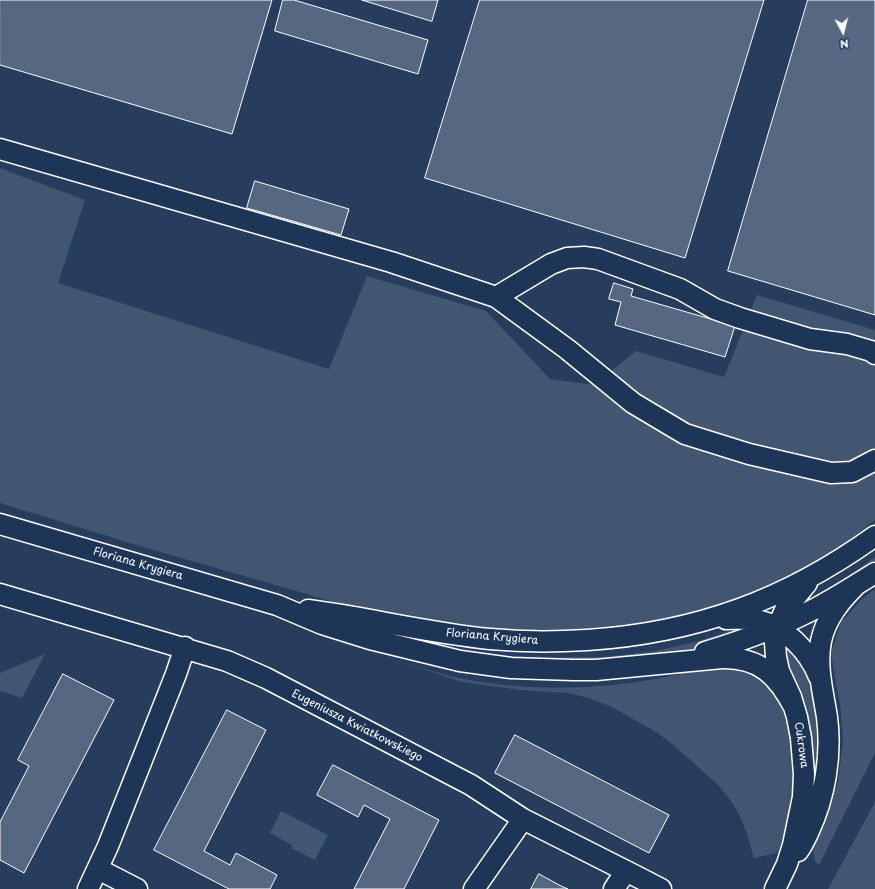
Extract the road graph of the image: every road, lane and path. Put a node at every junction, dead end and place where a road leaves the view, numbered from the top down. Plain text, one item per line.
1 (0, 149) edge
2 (496, 297) junction
3 (875, 354) edge
4 (875, 460) edge
5 (0, 524) edge
6 (875, 536) edge
7 (875, 573) edge
8 (813, 576) junction
9 (856, 585) junction
10 (0, 594) edge
11 (276, 605) junction
12 (708, 620) junction
13 (777, 628) junction
14 (184, 647) junction
15 (648, 664) junction
16 (821, 684) junction
17 (794, 707) junction
18 (523, 819) junction
19 (787, 864) junction
20 (98, 869) junction
21 (626, 871) junction
22 (657, 888) edge
23 (88, 889) edge
24 (137, 889) edge
25 (474, 889) edge
26 (614, 889) edge
27 (774, 889) edge

1 - 2 street
2 - 3 street
2 - 4 street
5 - 11 street, Floriana Krygiera
6 - 8 street, Cukrowa
7 - 9 street, Cukrowa
8 - 12 street, Floriana Krygiera
8 - 13 street, Cukrowa
9 - 13 street, Cukrowa
9 - 16 street, Cukrowa
10 - 14 street, Eugeniusza Kwiatkowskiego
11 - 12 street, Floriana Krygiera
11 - 15 street, Floriana Krygiera
12 - 13 street, Floriana Krygiera
13 - 15 street, Floriana Krygiera
13 - 16 street, Cukrowa
13 - 17 street, Cukrowa
14 - 18 street, Eugeniusza Kwiatkowskiego
14 - 20 street
15 - 17 street, Floriana Krygiera
16 - 19 street, Cukrowa
17 - 19 street, Cukrowa
18 - 21 street, Eugeniusza Kwiatkowskiego
18 - 25 street
19 - 27 street, Cukrowa
20 - 23 street
20 - 24 street
21 - 22 street, Eugeniusza Kwiatkowskiego
21 - 26 street

